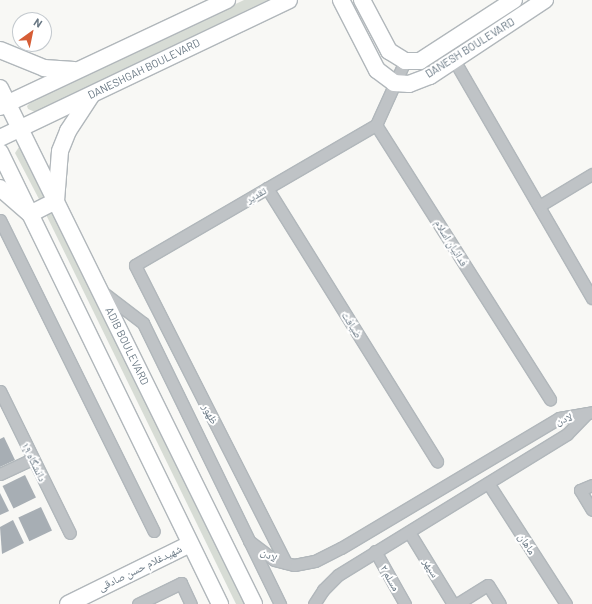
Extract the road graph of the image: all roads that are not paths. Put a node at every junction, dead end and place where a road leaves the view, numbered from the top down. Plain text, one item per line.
1 (227, 0) edge
2 (289, 0) edge
3 (341, 0) edge
4 (362, 0) edge
5 (514, 0) edge
6 (545, 0) edge
7 (0, 50) edge
8 (454, 60) junction
9 (405, 61) junction
10 (78, 70) junction
11 (394, 83) junction
12 (0, 88) edge
13 (92, 94) junction
14 (4, 105) edge
15 (376, 126) junction
16 (20, 128) junction
17 (0, 138) edge
18 (0, 152) edge
19 (592, 174) edge
20 (0, 188) edge
21 (267, 188) junction
22 (56, 201) junction
23 (538, 206) junction
24 (30, 214) junction
25 (0, 220) edge
26 (136, 265) joint
27 (100, 290) junction
28 (592, 298) edge
29 (0, 392) edge
30 (550, 399) dead end
31 (590, 412) edge
32 (32, 459) junction
33 (436, 461) dead end
34 (0, 474) edge
35 (488, 483) junction
36 (592, 485) edge
37 (592, 510) edge
38 (154, 531) dead end
39 (409, 532) junction
40 (70, 533) dead end
41 (249, 541) junction
42 (190, 544) junction
43 (375, 551) junction
44 (286, 563) junction
45 (68, 604) edge
46 (138, 604) edge
47 (191, 604) edge
48 (220, 604) edge
49 (254, 604) edge
50 (280, 604) edge
51 (314, 604) edge
52 (405, 604) edge
53 (453, 604) edge
54 (457, 604) edge
55 (500, 604) edge
56 (566, 604) edge

1 - 10 main road
2 - 13 main road, DANESHGAH BOULEVARD
3 - 11 main road
4 - 9 main road
5 - 9 main road, DANESH BOULEVARD
6 - 8 main road, DANESH BOULEVARD
7 - 10 main road
8 - 11 main road, DANESH BOULEVARD
8 - 23 street
9 - 11 street
10 - 14 main road
11 - 15 street
12 - 14 main road, ADIB BOULEVARD
13 - 16 main road, DANESHGAH BOULEVARD
13 - 22 main road
14 - 16 main road, ADIB BOULEVARD
15 - 21 street, تقدیر
15 - 30 street, فدائیان اسلام
16 - 17 main road, DANESHGAH BOULEVARD
16 - 22 main road, ADIB BOULEVARD
18 - 24 main road
19 - 23 street
20 - 24 main road
21 - 26 street, تقدیر
21 - 33 street, ضیافت
22 - 24 main road
22 - 27 main road, ADIB BOULEVARD
23 - 28 street
24 - 42 main road
25 - 38 street
26 - 44 street, ظهور
27 - 41 street
27 - 49 main road, ADIB BOULEVARD
29 - 32 street, دانشگاه ۱۹
31 - 35 street, لادن
31 - 44 street, لادن
32 - 34 street
32 - 40 street, دانشگاه ۱۹
35 - 39 street, لادن
35 - 56 street, ماهان
36 - 37 street
39 - 43 street, لادن
39 - 53 street, سپهر
41 - 44 street, لادن
41 - 50 street
42 - 45 main road, شهیدغلام حسن صادقی
42 - 48 main road
43 - 51 street, لادن
43 - 52 street, مسلم ۲
46 - 47 street
54 - 55 street

